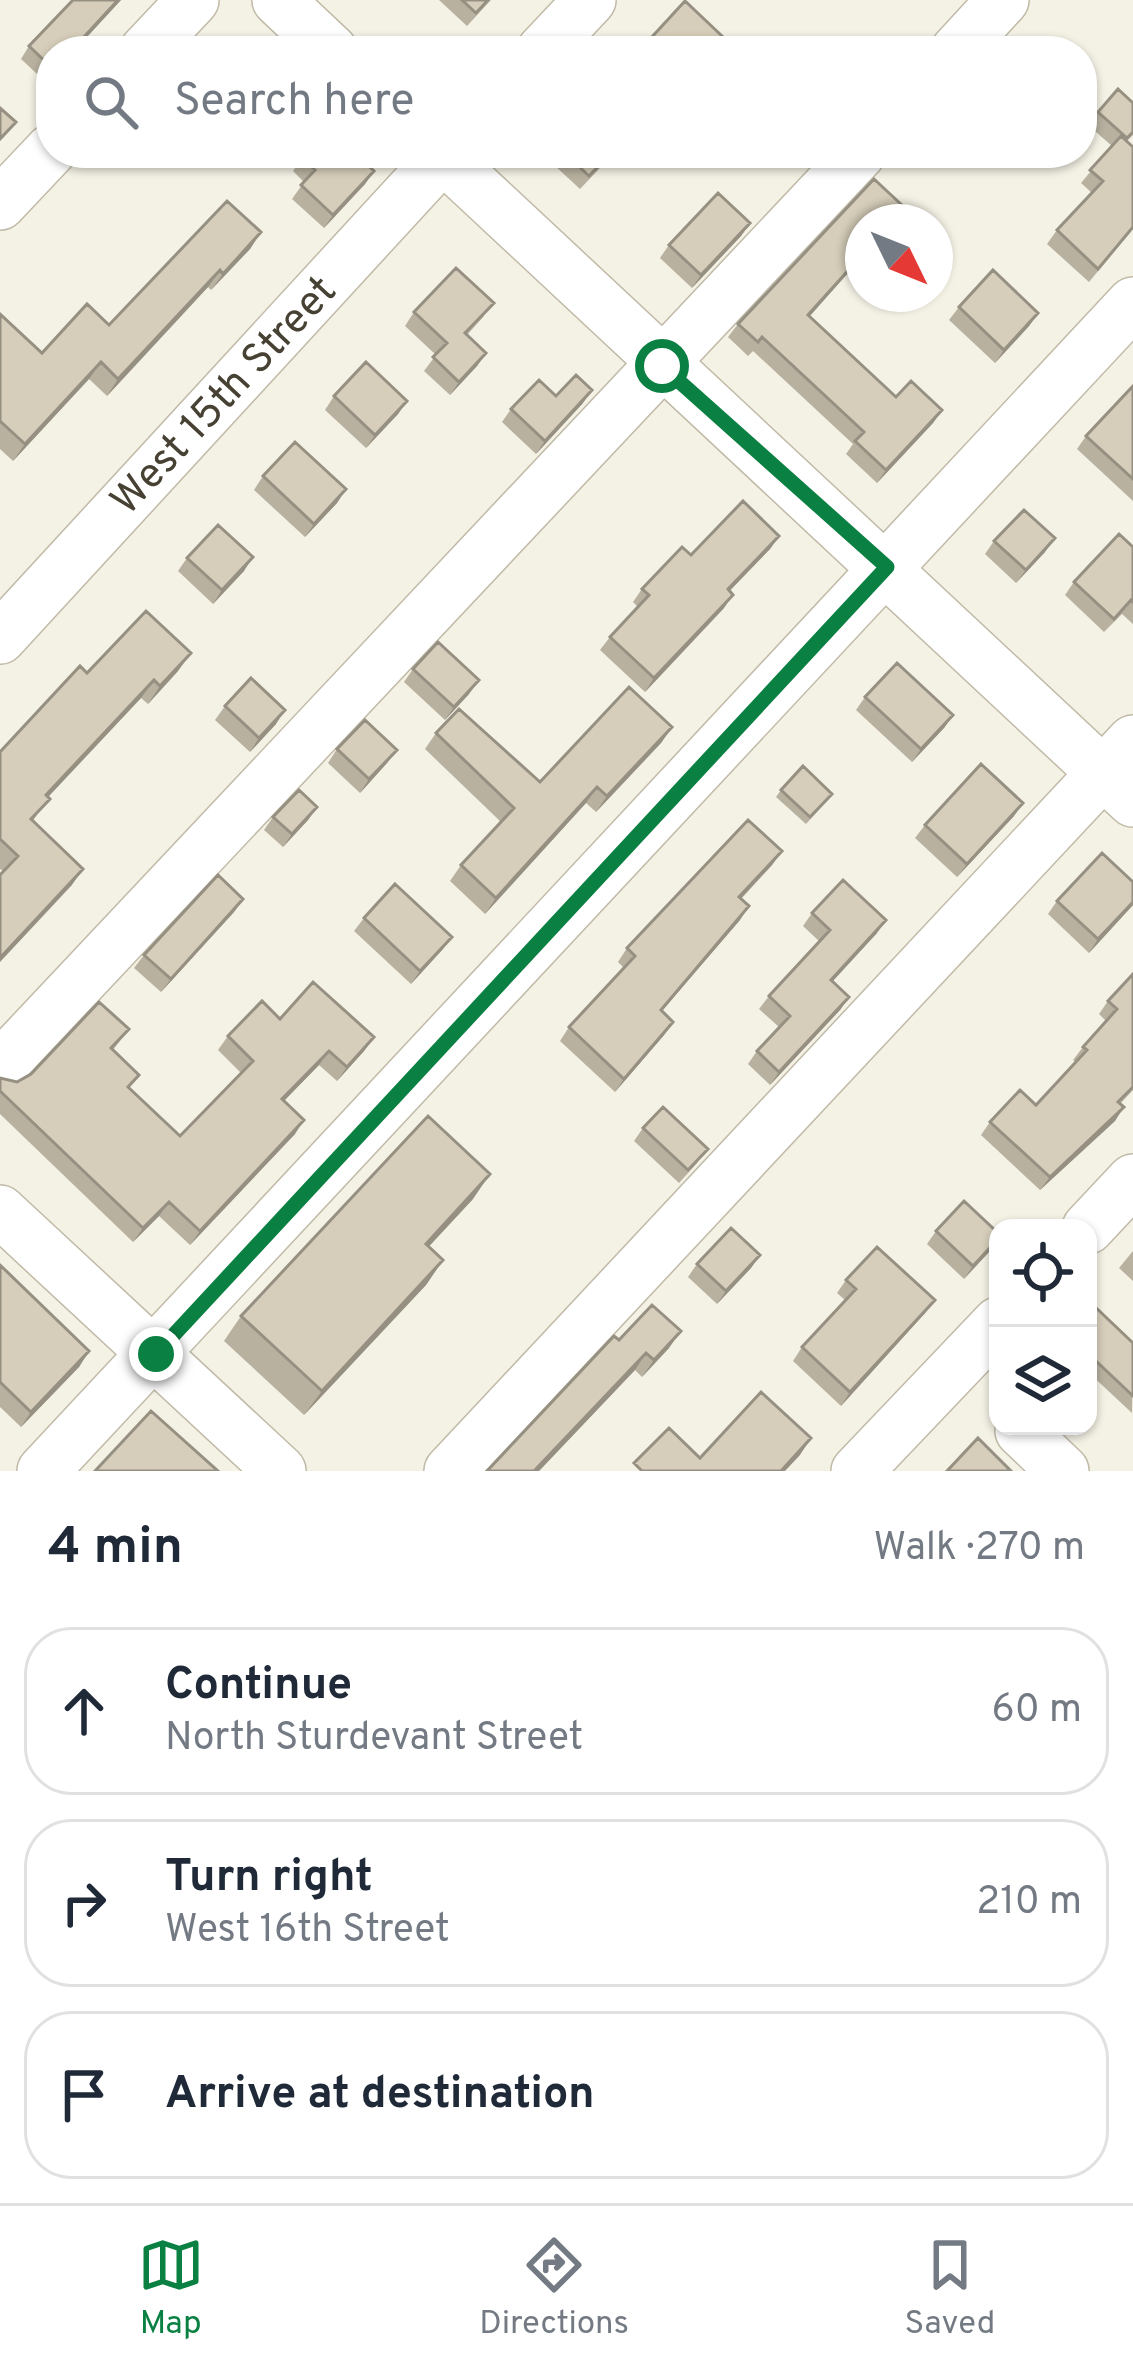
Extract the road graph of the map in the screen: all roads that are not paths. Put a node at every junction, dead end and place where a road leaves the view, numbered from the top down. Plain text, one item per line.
1 (193, 0) edge
2 (278, 0) edge
3 (590, 0) edge
4 (1003, 0) edge
5 (159, 36) edge
6 (316, 36) edge
7 (556, 36) edge
8 (970, 36) edge
9 (36, 166) edge
10 (429, 168) edge
11 (457, 168) edge
12 (846, 168) edge
13 (0, 204) edge
14 (1133, 303) edge
15 (662, 366) junction
16 (887, 567) junction
17 (0, 638) edge
18 (1123, 772) edge
19 (0, 1067) edge
20 (0, 1211) edge
21 (994, 1327) edge
22 (156, 1354) junction
23 (1025, 1435) edge
24 (43, 1471) edge
25 (280, 1471) edge
26 (450, 1471) edge
27 (857, 1471) edge
28 (1063, 1471) edge

1 - 5 street
2 - 6 street
3 - 7 street
4 - 8 street
9 - 13 street
10 - 17 street, West 15th Street
11 - 15 street
12 - 15 street
14 - 16 street
15 - 16 street
15 - 19 street
16 - 18 street
16 - 22 street
18 - 26 street
20 - 22 street
21 - 27 street
22 - 24 street
22 - 25 street
23 - 28 street

